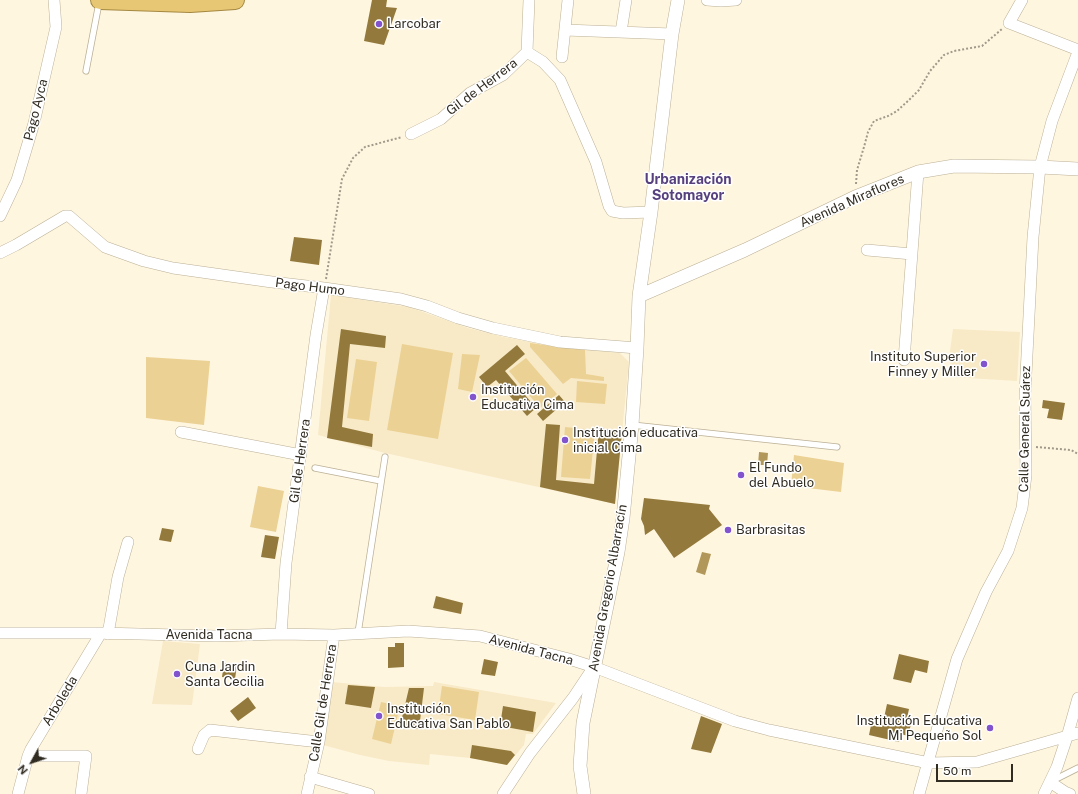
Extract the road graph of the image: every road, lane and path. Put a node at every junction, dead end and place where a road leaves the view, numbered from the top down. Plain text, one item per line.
1 (54, 0) edge
2 (100, 0) edge
3 (236, 0) edge
4 (529, 0) edge
5 (568, 0) edge
6 (626, 0) edge
7 (678, 0) edge
8 (707, 0) edge
9 (736, 0) edge
10 (1022, 0) edge
11 (1009, 23) junction
12 (565, 30) junction
13 (621, 32) junction
14 (672, 34) junction
15 (1078, 51) edge
16 (527, 52) junction
17 (562, 57) dead end
18 (86, 71) dead end
19 (1074, 74) edge
20 (411, 134) joint
21 (1040, 167) junction
22 (1078, 170) edge
23 (918, 172) junction
24 (855, 197) junction
25 (651, 212) junction
26 (0, 216) edge
27 (867, 250) dead end
28 (0, 253) edge
29 (912, 254) junction
30 (324, 288) junction
31 (640, 296) junction
32 (638, 348) junction
33 (904, 360) dead end
34 (632, 425) junction
35 (181, 432) dead end
36 (1025, 446) junction
37 (837, 447) dead end
38 (1078, 454) edge
39 (301, 455) junction
40 (385, 457) dead end
41 (315, 468) dead end
42 (381, 481) junction
43 (128, 542) dead end
44 (0, 633) edge
45 (105, 633) junction
46 (358, 633) junction
47 (281, 634) junction
48 (334, 635) junction
49 (594, 667) junction
50 (1078, 698) edge
51 (1073, 735) edge
52 (319, 742) junction
53 (198, 750) dead end
54 (28, 756) junction
55 (929, 763) junction
56 (1078, 768) edge
57 (310, 777) junction
58 (1050, 782) junction
59 (18, 794) edge
60 (81, 794) edge
61 (307, 794) edge
62 (369, 794) edge
63 (502, 794) edge
64 (584, 794) edge
65 (919, 794) edge
66 (1044, 794) edge
67 (1070, 794) edge

1 - 26 street, Pago Ayca
2 - 3 highway
2 - 18 lane
4 - 16 street, Gil de Herrera
5 - 12 street
6 - 13 street
7 - 14 street, Avenida Gregorio Albarracín
8 - 9 street
10 - 11 street
11 - 15 street
11 - 24 path
12 - 13 street
12 - 17 street
13 - 14 street
14 - 25 street, Avenida Gregorio Albarracín
15 - 19 street, Calle General Suárez
16 - 20 street, Gil de Herrera
16 - 25 street
19 - 21 street, Calle General Suárez
20 - 30 path
21 - 22 street, Avenida Miraflores
21 - 23 street, Avenida Miraflores
21 - 36 street, Calle General Suárez
23 - 24 street, Avenida Miraflores
23 - 29 street
24 - 31 street, Avenida Miraflores
25 - 31 street, Avenida Gregorio Albarracín
27 - 29 street
28 - 30 street, Pago Humo
29 - 33 street
30 - 32 street, Pago Humo
30 - 39 street, Gil de Herrera
31 - 32 street, Avenida Gregorio Albarracín
32 - 34 street, Avenida Gregorio Albarracín
34 - 37 lane
34 - 49 street, Avenida Gregorio Albarracín
35 - 39 street
36 - 38 path
36 - 55 street, Calle General Suárez
39 - 47 street, Gil de Herrera
40 - 42 lane
41 - 42 lane
42 - 46 lane
43 - 45 street
44 - 45 street, Avenida Tacna
45 - 47 street, Avenida Tacna
45 - 54 street, Arboleda
46 - 48 street, Avenida Tacna
46 - 49 street, Avenida Tacna
47 - 48 street, Avenida Tacna
48 - 52 street, Calle Gil de Herrera
49 - 55 street, Avenida Tacna
49 - 63 street
49 - 64 street, Avenida Gregorio Albarracín
50 - 51 street
51 - 55 street, Avenida Tacna
51 - 58 street
52 - 53 street
52 - 57 street, Calle Gil de Herrera
54 - 59 street, Arboleda
54 - 60 street
55 - 65 street, Calle General Suárez
56 - 58 lane
57 - 61 street, Calle Gil de Herrera
57 - 62 street
58 - 66 street
58 - 67 street

